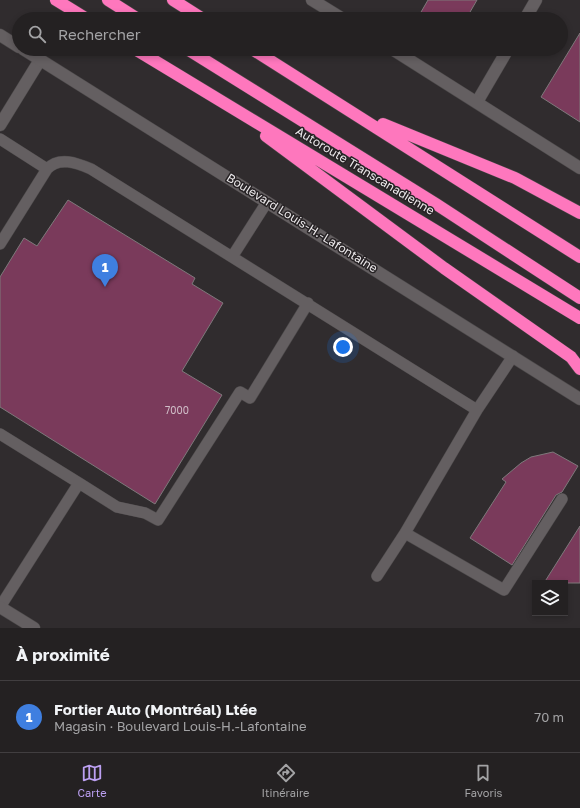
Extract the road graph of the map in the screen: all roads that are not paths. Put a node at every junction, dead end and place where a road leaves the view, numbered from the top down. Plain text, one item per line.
1 (56, 0) edge
2 (108, 0) edge
3 (173, 0) edge
4 (312, 0) edge
5 (536, 0) edge
6 (76, 12) edge
7 (127, 12) edge
8 (192, 12) edge
9 (332, 12) edge
10 (529, 12) edge
11 (0, 35) edge
12 (12, 43) edge
13 (34, 56) edge
14 (146, 56) edge
15 (198, 56) edge
16 (263, 56) edge
17 (403, 56) edge
18 (504, 56) edge
19 (40, 60) junction
20 (210, 95) junction
21 (476, 102) junction
22 (354, 112) junction
23 (1, 122) edge
24 (0, 139) edge
25 (580, 168) edge
26 (47, 169) junction
27 (267, 202) junction
28 (580, 213) edge
29 (0, 244) edge
30 (580, 256) edge
31 (232, 257) junction
32 (580, 298) edge
33 (308, 303) junction
34 (580, 318) edge
35 (513, 356) junction
36 (580, 369) edge
37 (580, 399) edge
38 (477, 410) junction
39 (0, 434) edge
40 (79, 483) junction
41 (562, 499) dead end
42 (405, 533) junction
43 (377, 576) dead end
44 (0, 607) edge
45 (34, 628) edge

1 - 6 highway
2 - 7 highway
3 - 8 highway
4 - 9 main road
5 - 10 main road
11 - 12 main road
13 - 19 main road, Boulevard Louis-H.-Lafontaine
14 - 20 highway, Autoroute Transcanadienne
15 - 32 highway
16 - 22 highway
17 - 21 main road
18 - 21 main road
19 - 23 main road
19 - 27 main road, Boulevard Louis-H.-Lafontaine
20 - 34 highway, Autoroute Transcanadienne
20 - 36 highway
21 - 25 main road
22 - 28 highway
22 - 30 highway
24 - 26 lane
26 - 29 lane
26 - 31 lane
27 - 31 lane
27 - 35 main road, Boulevard Louis-H.-Lafontaine
31 - 33 lane
33 - 38 lane
33 - 40 lane
35 - 37 main road, Boulevard Louis-H.-Lafontaine
35 - 38 lane
38 - 42 lane
39 - 40 lane
40 - 44 lane
41 - 42 lane
42 - 43 lane
44 - 45 main road

